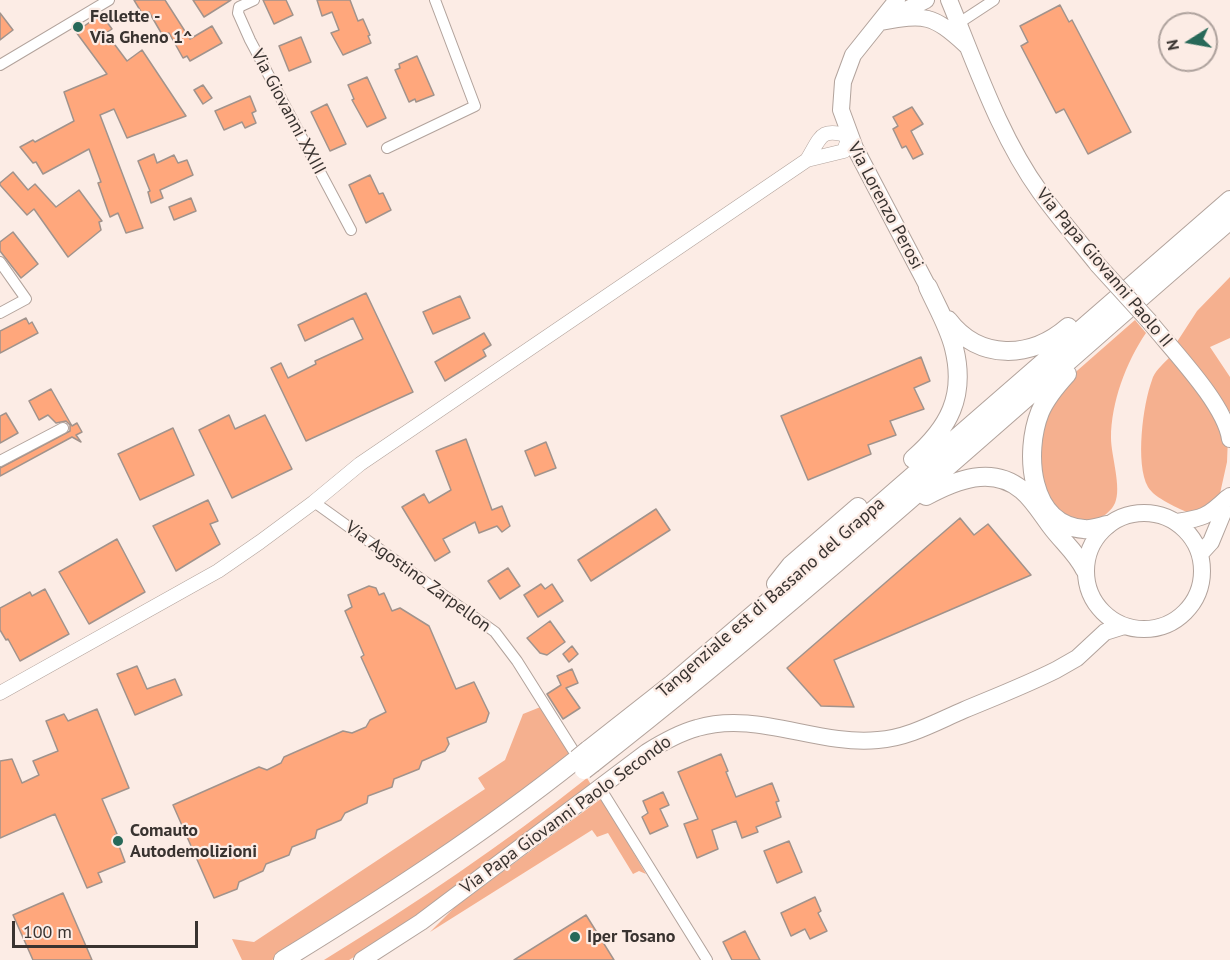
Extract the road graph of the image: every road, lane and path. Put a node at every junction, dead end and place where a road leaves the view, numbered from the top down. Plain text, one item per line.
1 (109, 0) edge
2 (254, 0) edge
3 (435, 0) edge
4 (897, 0) edge
5 (926, 0) edge
6 (949, 0) edge
7 (994, 0) edge
8 (881, 22) junction
9 (959, 23) junction
10 (967, 45) junction
11 (0, 65) edge
12 (849, 135) junction
13 (387, 148) dead end
14 (807, 160) junction
15 (1230, 186) edge
16 (1230, 200) edge
17 (1230, 220) edge
18 (351, 230) dead end
19 (1230, 232) edge
20 (0, 262) edge
21 (928, 287) junction
22 (0, 313) edge
23 (1144, 313) junction
24 (63, 428) dead end
25 (1230, 439) edge
26 (0, 461) edge
27 (1230, 496) edge
28 (314, 502) junction
29 (1177, 522) junction
30 (1107, 525) junction
31 (1200, 555) junction
32 (1085, 570) junction
33 (1094, 602) junction
34 (762, 608) junction
35 (1125, 626) junction
36 (1089, 646) junction
37 (725, 658) junction
38 (0, 693) edge
39 (583, 759) junction
40 (605, 796) dead end
41 (283, 960) edge
42 (301, 960) edge
43 (362, 960) edge
44 (707, 960) edge

1 - 11 street
2 - 18 street, Via Giovanni XXIII
3 - 13 street
4 - 8 main road
5 - 8 main road
6 - 9 main road, Via Papa Giovanni Paolo II
7 - 9 street
8 - 10 main road
8 - 12 main road
9 - 10 main road, Via Papa Giovanni Paolo II
10 - 23 main road, Via Papa Giovanni Paolo II, bridge
12 - 14 street, Via Lorenzo Perosi
12 - 14 street
12 - 21 main road, Via Lorenzo Perosi
14 - 28 street
15 - 21 highway
16 - 34 highway, Tangenziale est di Bassano del Grappa
17 - 37 highway, Tangenziale est di Bassano del Grappa
19 - 23 highway
20 - 22 street
21 - 34 highway
23 - 25 main road, Via Papa Giovanni Paolo II
23 - 30 highway
24 - 26 street
27 - 29 main road
27 - 31 main road
28 - 38 street
28 - 39 street, Via Agostino Zarpellon
29 - 30 main road
29 - 31 main road, Via Papa Giovanni Paolo Secondo
30 - 32 main road
31 - 35 main road, Via Papa Giovanni Paolo Secondo
32 - 33 main road
32 - 37 highway
33 - 35 main road
33 - 36 main road
34 - 39 highway, Tangenziale est di Bassano del Grappa
35 - 36 main road, Via Papa Giovanni Paolo Secondo
36 - 43 main road, Via Papa Giovanni Paolo Secondo
37 - 39 highway, Tangenziale est di Bassano del Grappa
39 - 41 highway, Tangenziale est di Bassano del Grappa
39 - 42 highway, Tangenziale est di Bassano del Grappa
40 - 44 street

